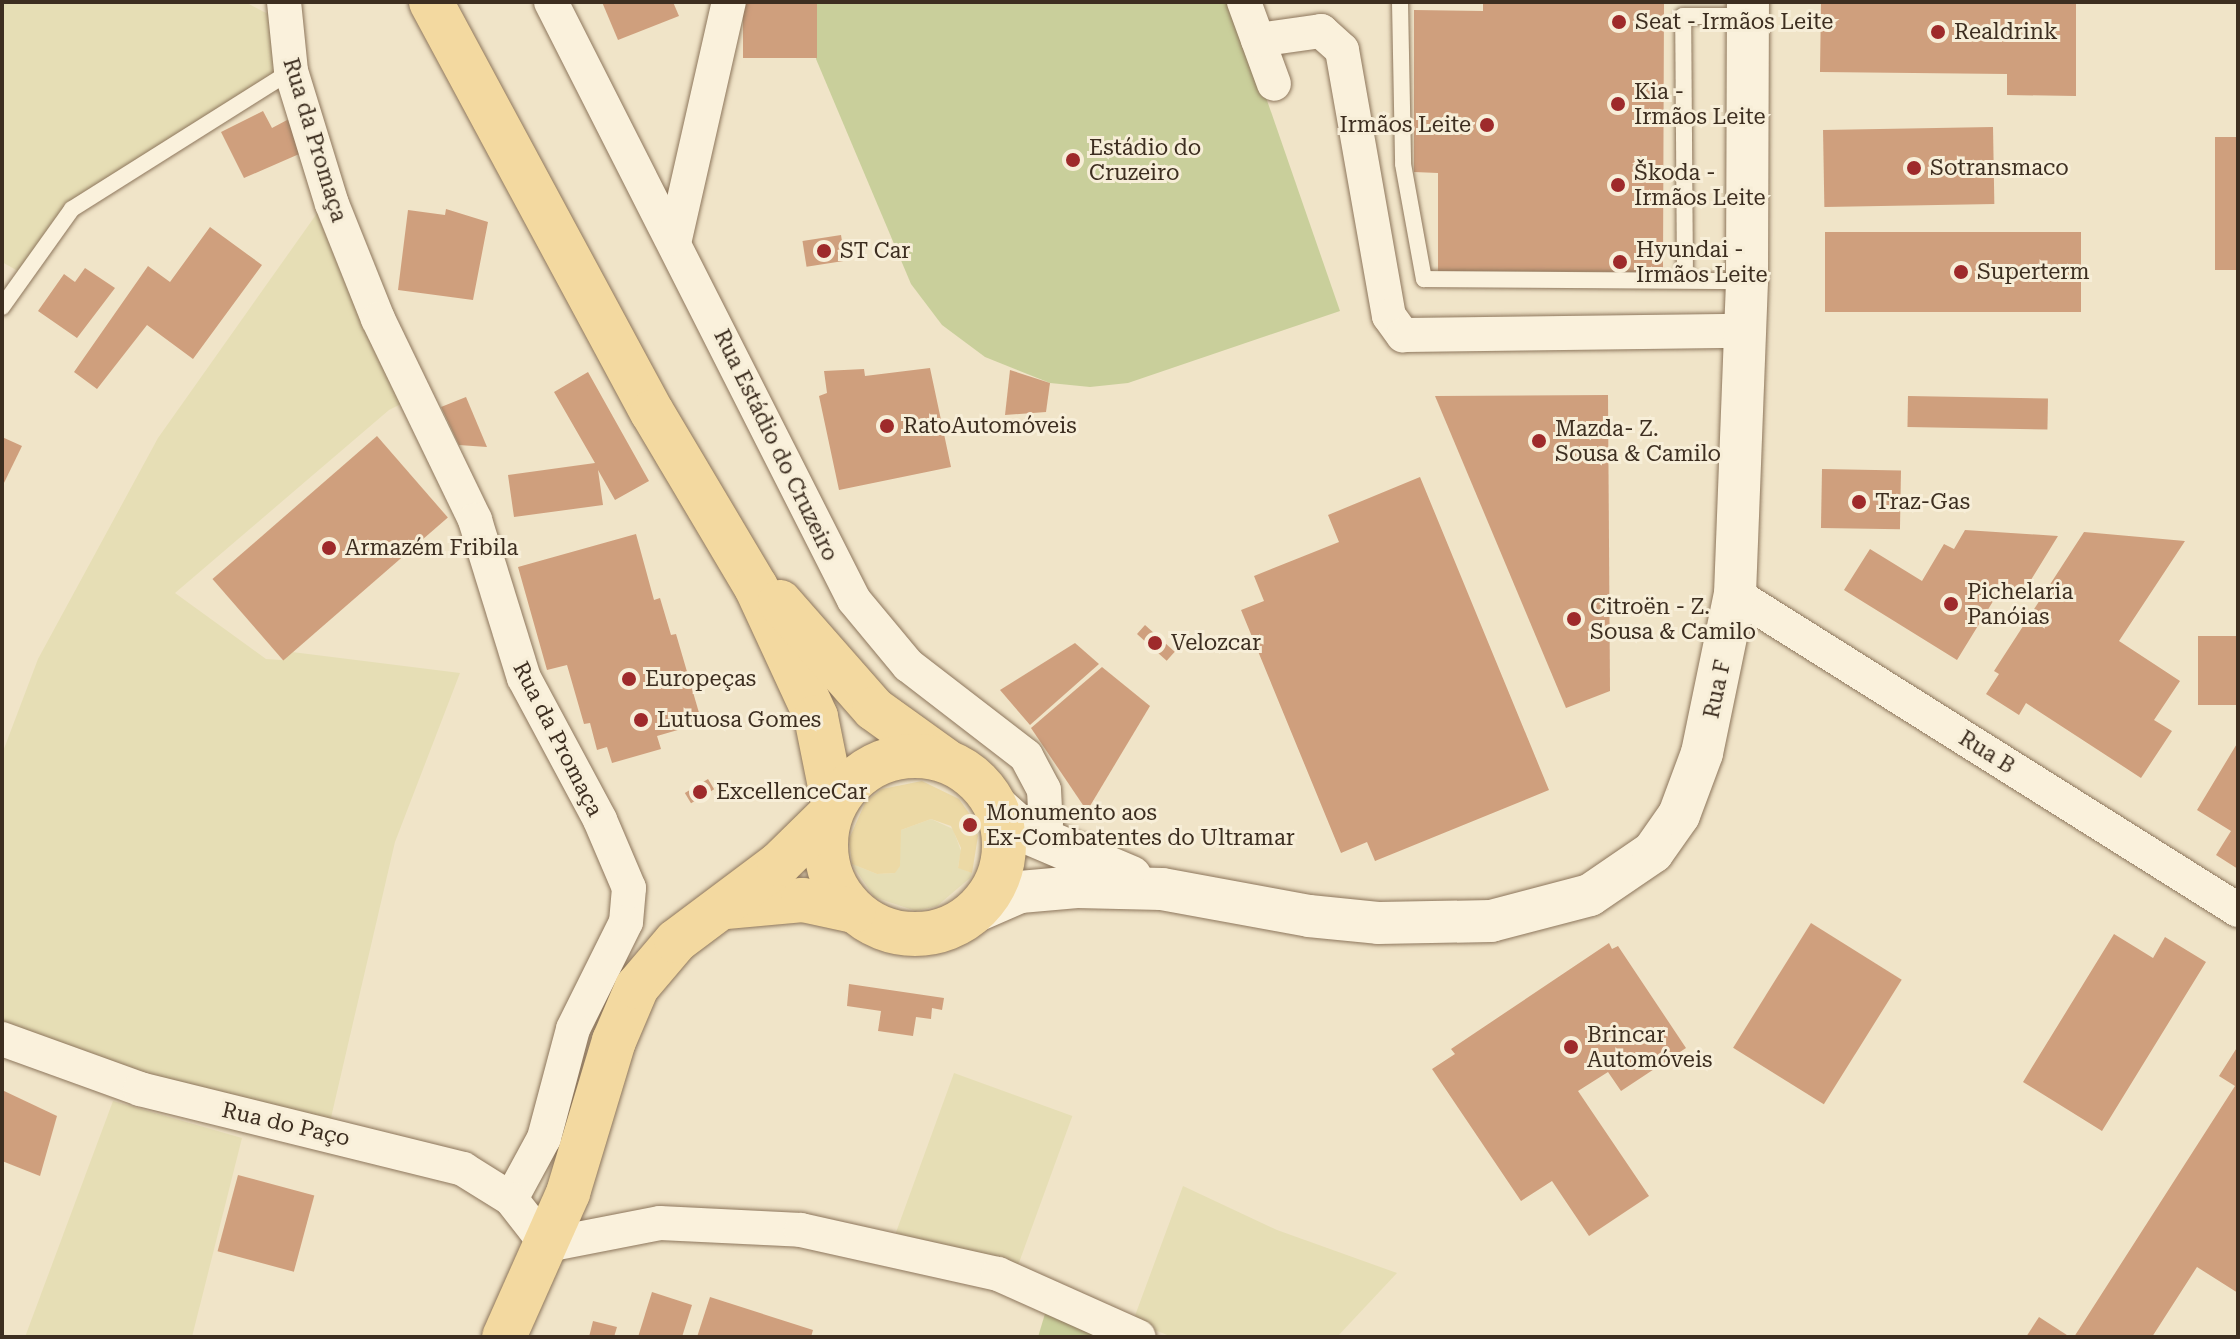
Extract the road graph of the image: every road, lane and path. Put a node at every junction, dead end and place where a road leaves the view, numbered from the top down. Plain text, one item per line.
1 (284, 2) edge
2 (431, 2) edge
3 (551, 2) edge
4 (729, 2) edge
5 (1244, 2) edge
6 (1400, 2) edge
7 (1748, 9) edge
8 (1258, 40) junction
9 (291, 71) junction
10 (1274, 84) dead end
11 (675, 239) junction
12 (1685, 280) junction
13 (1747, 281) junction
14 (2, 307) edge
15 (1745, 331) junction
16 (735, 550) junction
17 (1735, 594) junction
18 (945, 760) junction
19 (996, 806) junction
20 (832, 810) junction
21 (1041, 840) junction
22 (1162, 889) junction
23 (726, 907) junction
24 (2238, 910) edge
25 (854, 911) junction
26 (974, 912) junction
27 (2, 1039) edge
28 (511, 1199) junction
29 (547, 1245) junction
30 (504, 1337) edge
31 (1139, 1337) edge

1 - 9 street, Rua da Promaça
2 - 16 main road
3 - 11 street, Rua Estádio do Cruzeiro
4 - 11 street
5 - 8 street
6 - 12 lane
7 - 12 lane
7 - 13 street, Rua F
8 - 10 street
8 - 15 street
9 - 14 lane
9 - 28 street, Rua da Promaça
11 - 21 street, Rua Estádio do Cruzeiro
12 - 13 lane
13 - 15 street, Rua F
15 - 17 street, Rua F
16 - 18 main road
16 - 20 main road
17 - 22 street, Rua F
17 - 24 street, Rua B
18 - 19 main road
18 - 20 main road
19 - 21 street
19 - 26 main road
20 - 23 main road
20 - 25 main road
21 - 22 street
22 - 26 street
23 - 25 main road
23 - 29 main road
25 - 26 main road
27 - 28 street, Rua do Paço
28 - 29 street, Rua do Paço
29 - 30 main road
29 - 31 street

